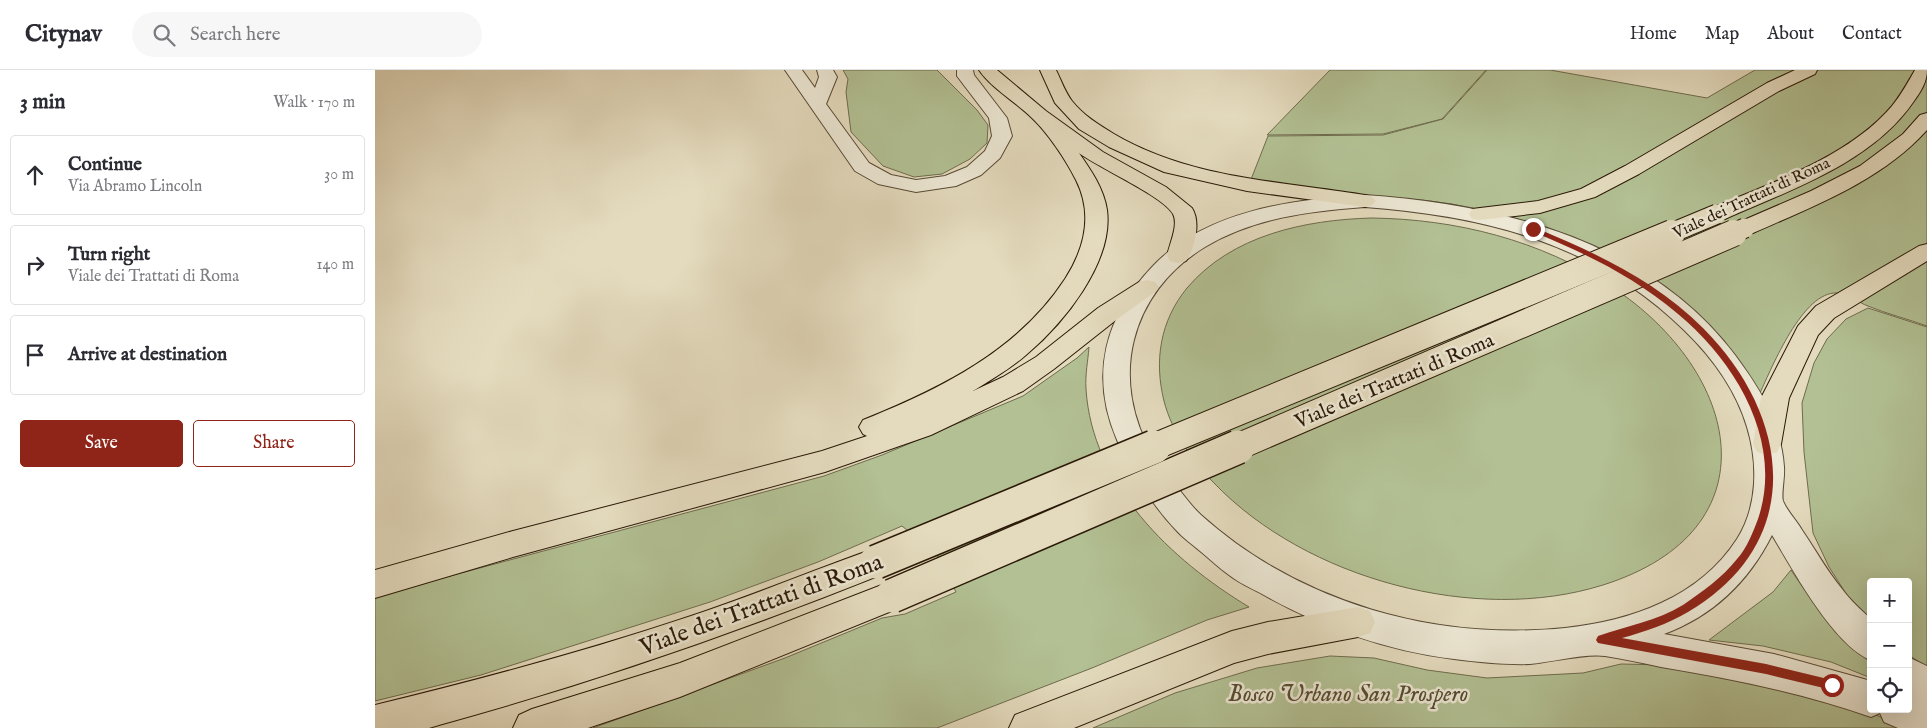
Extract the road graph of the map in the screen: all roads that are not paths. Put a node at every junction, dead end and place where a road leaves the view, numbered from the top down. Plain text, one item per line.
1 (793, 70) edge
2 (825, 70) edge
3 (965, 70) edge
4 (987, 70) edge
5 (1047, 70) edge
6 (1809, 70) edge
7 (1923, 70) edge
8 (817, 104) junction
9 (1040, 116) junction
10 (1927, 119) edge
11 (1365, 201) junction
12 (1480, 214) junction
13 (1927, 251) edge
14 (1178, 256) junction
15 (1147, 287) junction
16 (1767, 444) junction
17 (1767, 503) junction
18 (513, 544) junction
19 (375, 584) edge
20 (1358, 622) junction
21 (1602, 640) junction
22 (1867, 640) edge
23 (1912, 677) edge
24 (1927, 688) edge
25 (1867, 698) edge
26 (1906, 713) edge
27 (1927, 722) edge
28 (375, 723) edge
29 (532, 728) edge
30 (1028, 728) edge

1 - 8 street
2 - 8 street
3 - 8 street
4 - 9 highway
5 - 11 highway
6 - 12 highway
7 - 28 highway, Viale dei Trattati di Roma, bridge
9 - 14 highway
9 - 18 highway
10 - 29 highway, Viale dei Trattati di Roma, bridge
11 - 12 street
11 - 14 street
12 - 16 street
13 - 16 highway
14 - 15 street
15 - 18 highway
15 - 20 street
16 - 17 street
17 - 21 street
17 - 22 street
18 - 19 highway
20 - 21 street
20 - 30 highway
21 - 25 street
23 - 24 street
26 - 27 street

